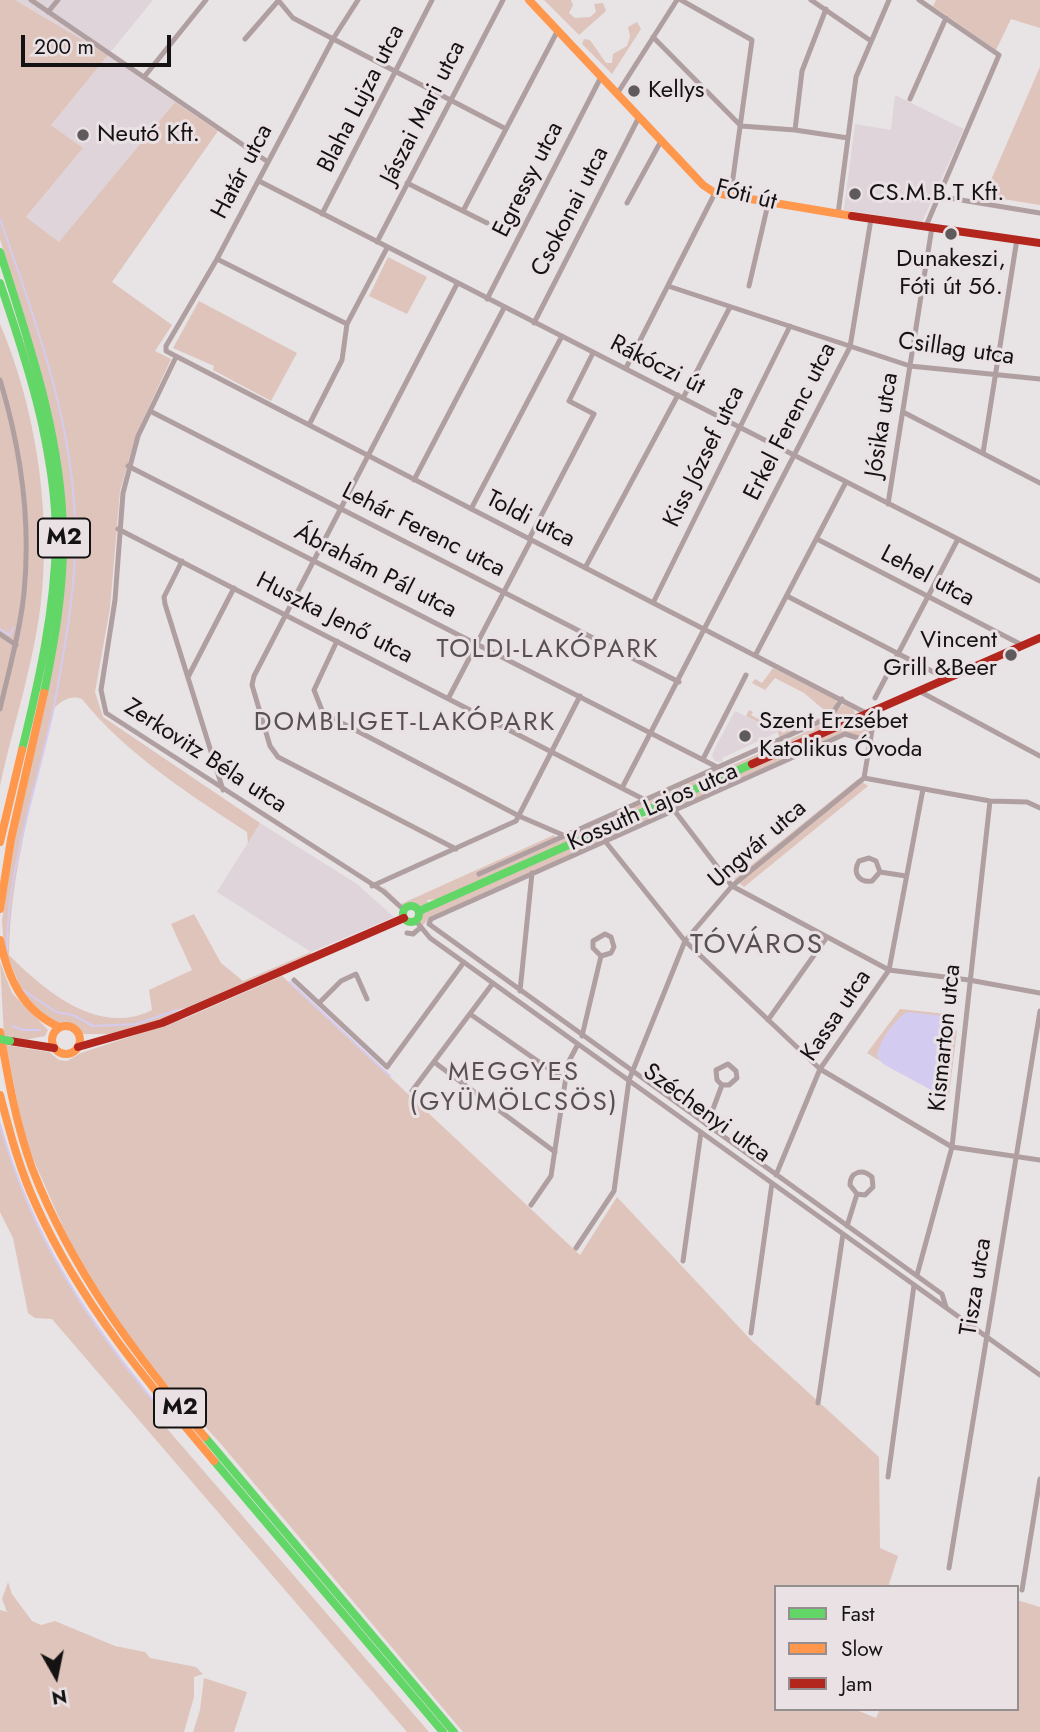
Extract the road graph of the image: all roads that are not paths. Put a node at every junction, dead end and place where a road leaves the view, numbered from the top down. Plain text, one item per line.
1 (31, 0) edge
2 (58, 0) edge
3 (206, 0) edge
4 (278, 0) edge
5 (358, 0) edge
6 (432, 0) edge
7 (503, 0) edge
8 (529, 0) edge
9 (679, 0) edge
10 (811, 0) edge
11 (888, 0) edge
12 (919, 0) edge
13 (825, 9) junction
14 (48, 12) junction
15 (946, 18) junction
16 (558, 30) junction
17 (653, 37) junction
18 (245, 39) dead end
19 (333, 39) junction
20 (871, 41) junction
21 (395, 72) junction
22 (144, 76) junction
23 (601, 77) junction
24 (617, 94) junction
25 (910, 99) dead end
26 (449, 100) junction
27 (639, 117) junction
28 (741, 126) junction
29 (506, 129) junction
30 (795, 130) junction
31 (848, 138) junction
32 (660, 141) junction
33 (268, 162) junction
34 (258, 181) junction
35 (407, 183) junction
36 (732, 185) dead end
37 (715, 193) junction
38 (937, 196) junction
39 (627, 203) dead end
40 (768, 204) junction
41 (463, 211) junction
42 (1040, 213) edge
43 (322, 214) junction
44 (838, 214) junction
45 (871, 219) junction
46 (487, 223) dead end
47 (929, 227) junction
48 (1017, 239) junction
49 (377, 243) junction
50 (1040, 243) edge
51 (387, 248) junction
52 (0, 252) edge
53 (217, 259) junction
54 (0, 283) edge
55 (457, 284) junction
56 (668, 286) junction
57 (749, 286) dead end
58 (487, 299) junction
59 (730, 307) junction
60 (504, 308) junction
61 (534, 323) junction
62 (347, 324) junction
63 (790, 326) junction
64 (562, 337) junction
65 (850, 347) junction
66 (593, 353) junction
67 (176, 356) junction
68 (910, 366) junction
69 (626, 368) junction
70 (995, 375) junction
71 (1040, 379) edge
72 (0, 380) edge
73 (680, 396) junction
74 (150, 411) junction
75 (903, 412) junction
76 (309, 425) junction
77 (741, 428) junction
78 (983, 453) junction
79 (794, 455) junction
80 (367, 456) junction
81 (128, 466) junction
82 (414, 480) junction
83 (846, 482) junction
84 (1040, 483) edge
85 (888, 504) junction
86 (341, 509) junction
87 (471, 509) junction
88 (118, 529) junction
89 (530, 539) junction
90 (817, 539) junction
91 (958, 539) junction
92 (314, 560) junction
93 (182, 561) junction
94 (585, 568) junction
95 (1040, 581) edge
96 (234, 588) junction
97 (504, 592) junction
98 (786, 596) junction
99 (928, 597) junction
100 (653, 603) junction
101 (285, 614) junction
102 (705, 628) junction
103 (0, 634) edge
104 (1040, 638) edge
105 (337, 641) junction
106 (477, 644) junction
107 (16, 645) junction
108 (1022, 645) junction
109 (756, 654) junction
110 (898, 654) junction
111 (746, 675) dead end
112 (188, 677) junction
113 (947, 679) junction
114 (679, 682) junction
115 (919, 691) junction
116 (580, 696) junction
117 (449, 697) junction
118 (875, 698) dead end
119 (842, 699) junction
120 (0, 709) edge
121 (871, 716) junction
122 (652, 733) junction
123 (871, 741) junction
124 (552, 751) junction
125 (1040, 756) edge
126 (703, 759) junction
127 (717, 767) junction
128 (864, 778) junction
129 (622, 788) junction
130 (923, 789) junction
131 (223, 790) junction
132 (645, 800) junction
133 (990, 801) junction
134 (1040, 808) edge
135 (674, 810) junction
136 (519, 816) junction
137 (563, 835) junction
138 (605, 841) junction
139 (0, 842) edge
140 (456, 849) junction
141 (880, 872) junction
142 (532, 873) junction
143 (479, 874) dead end
144 (906, 876) junction
145 (372, 886) junction
146 (732, 886) junction
147 (0, 909) edge
148 (419, 911) junction
149 (404, 914) junction
150 (429, 924) joint
151 (418, 925) junction
152 (407, 933) dead end
153 (827, 937) junction
154 (0, 940) edge
155 (685, 942) junction
156 (601, 956) junction
157 (464, 962) junction
158 (889, 970) junction
159 (969, 979) junction
160 (295, 980) dead end
161 (493, 983) junction
162 (520, 991) junction
163 (1040, 993) edge
164 (367, 999) dead end
165 (320, 1002) junction
166 (1040, 1011) edge
167 (470, 1014) junction
168 (768, 1020) junction
169 (59, 1027) junction
170 (0, 1032) edge
171 (52, 1035) junction
172 (79, 1035) junction
173 (111, 1036) junction
174 (582, 1036) junction
175 (0, 1039) edge
176 (23, 1042) junction
177 (578, 1044) junction
178 (78, 1047) junction
179 (54, 1048) junction
180 (434, 1062) junction
181 (820, 1069) junction
182 (634, 1073) junction
183 (565, 1080) junction
184 (629, 1080) junction
185 (722, 1085) junction
186 (412, 1091) dead end
187 (0, 1095) edge
188 (707, 1125) junction
189 (701, 1132) junction
190 (952, 1147) junction
191 (555, 1152) junction
192 (1016, 1157) junction
193 (1040, 1160) edge
194 (776, 1175) junction
195 (772, 1183) junction
196 (857, 1194) junction
197 (531, 1205) dead end
198 (847, 1226) junction
199 (843, 1234) junction
200 (576, 1248) dead end
201 (683, 1261) dead end
202 (916, 1275) junction
203 (914, 1285) junction
204 (946, 1307) junction
205 (751, 1333) dead end
206 (987, 1337) junction
207 (1040, 1375) edge
208 (818, 1404) dead end
209 (888, 1476) dead end
210 (1040, 1479) edge
211 (949, 1568) dead end
212 (1022, 1590) dead end
213 (443, 1732) edge
214 (454, 1732) edge

1 - 14 street
2 - 14 street
3 - 22 street
4 - 18 street
4 - 19 street
5 - 19 street, Határ utca
6 - 21 street, Blaha Lujza utca
7 - 26 street, Jászai Mari utca
8 - 16 main road, Fóti út
9 - 17 street
9 - 28 street
10 - 13 street
11 - 20 street
12 - 15 street
13 - 20 street
13 - 30 street
14 - 22 street
15 - 25 street
15 - 38 street, Jósika utca
16 - 23 main road, Fóti út
16 - 29 street
17 - 24 street
17 - 28 street
19 - 21 street
19 - 33 street, Határ utca
20 - 31 street
21 - 26 street
21 - 43 street, Blaha Lujza utca
22 - 33 street
23 - 24 main road, Fóti út
23 - 58 street, Egressy utca
24 - 27 main road, Fóti út
26 - 29 street
26 - 35 street, Jászai Mari utca
27 - 32 main road, Fóti út
27 - 61 street, Csokonai utca
28 - 30 street
28 - 36 street
29 - 41 street
30 - 31 street
31 - 44 street
32 - 37 main road, Fóti út
32 - 39 street
33 - 34 street, Határ utca
34 - 43 street, Rákóczi út
34 - 53 street, Határ utca
35 - 41 street
35 - 49 street, Jászai Mari utca
37 - 40 main road, Fóti út
37 - 56 street
38 - 42 street
38 - 47 street, Jósika utca
40 - 44 main road, Fóti út
40 - 57 street
41 - 46 street
43 - 49 street, Rákóczi út
44 - 45 main road, Fóti út
45 - 47 main road, Fóti út
45 - 65 street, Erkel Ferenc utca
47 - 48 main road, Fóti út
47 - 68 street, Jósika utca
48 - 50 main road, Fóti út
48 - 70 street
49 - 51 street, Rákóczi út
51 - 55 street, Rákóczi út
51 - 62 street
52 - 147 main road, M2
53 - 62 street
53 - 67 street, Határ utca
54 - 139 main road, M2
55 - 58 street, Rákóczi út
55 - 80 street
56 - 59 street, Csillag utca
56 - 69 street
58 - 60 street, Rákóczi út
59 - 63 street, Csillag utca
59 - 73 street
60 - 61 street, Rákóczi út
60 - 82 street
61 - 64 street, Rákóczi út
62 - 76 street
63 - 65 street, Csillag utca
63 - 77 street, Kiss József utca
64 - 66 street, Rákóczi út
64 - 87 street
65 - 68 street, Csillag utca
65 - 79 street, Erkel Ferenc utca
66 - 69 street, Rákóczi út
66 - 89 street
67 - 74 street, Zerkovitz Béla utca
67 - 76 street, Toldi utca
68 - 70 street, Csillag utca
68 - 75 street, Jósika utca
69 - 73 street, Rákóczi út
70 - 71 street, Csillag utca
70 - 78 street
72 - 107 street
73 - 77 street, Rákóczi út
73 - 94 street
74 - 81 street, Zerkovitz Béla utca
74 - 86 street, Lehár Ferenc utca
75 - 78 street
75 - 85 street, Jósika utca
76 - 80 street, Toldi utca
77 - 79 street, Rákóczi út
77 - 100 street, Kiss József utca
78 - 84 street
79 - 83 street, Rákóczi út
79 - 102 street, Erkel Ferenc utca
80 - 82 street, Toldi utca
80 - 86 street
81 - 88 street, Zerkovitz Béla utca
81 - 92 street, Ábrahám Pál utca
82 - 87 street, Toldi utca
83 - 85 street, Rákóczi út
83 - 90 street
85 - 91 street, Rákóczi út
86 - 92 street
86 - 97 street, Lehár Ferenc utca
87 - 89 street, Toldi utca
88 - 93 street, Huszka Jenő utca
88 - 131 street, Zerkovitz Béla utca
89 - 94 street, Toldi utca
89 - 97 street
90 - 98 street
90 - 99 street, Lehel utca
91 - 95 street, Rákóczi út
91 - 99 street
92 - 101 street
92 - 106 street, Ábrahám Pál utca
93 - 96 street, Huszka Jenő utca
93 - 112 street
94 - 100 street, Toldi utca
96 - 101 street, Huszka Jenő utca
96 - 112 street
97 - 106 street
97 - 114 street, Lehár Ferenc utca
98 - 109 street
98 - 110 street
99 - 108 street, Lehel utca
99 - 110 street
100 - 102 street, Toldi utca
101 - 105 street, Huszka Jenő utca
101 - 140 street
102 - 109 street, Toldi utca
102 - 114 street, Erkel Ferenc utca
103 - 107 street
104 - 108 main road, Kossuth Lajos utca
105 - 117 street, Huszka Jenő utca
105 - 136 street
106 - 116 street, Ábrahám Pál utca
106 - 117 street
107 - 120 street
108 - 113 main road, Kossuth Lajos utca
109 - 119 street, Toldi utca
110 - 113 street
110 - 118 street
111 - 126 street
112 - 131 street
113 - 115 main road, Kossuth Lajos utca
114 - 122 street, Erkel Ferenc utca
115 - 121 main road, Kossuth Lajos utca
115 - 125 street
116 - 122 street, Ábrahám Pál utca
116 - 124 street
117 - 124 street, Huszka Jenő utca
119 - 121 street, Toldi utca
119 - 127 street
121 - 123 street
121 - 148 main road, Kossuth Lajos utca
122 - 126 street, Ábrahám Pál utca
122 - 129 street, Erkel Ferenc utca
123 - 128 street
123 - 135 street, Kossuth Lajos utca
124 - 129 street, Huszka Jenő utca
124 - 136 street
126 - 127 street, Ábrahám Pál utca
127 - 132 street
128 - 130 street
128 - 146 street, Ungvár utca
129 - 132 street, Huszka Jenő utca
130 - 133 street
130 - 144 street, Kassa utca
131 - 145 street, Zerkovitz Béla utca
132 - 137 street
133 - 134 street
133 - 159 street, Kismarton utca
135 - 138 street, Kossuth Lajos utca
135 - 146 street
136 - 137 street
136 - 140 street
137 - 143 street
138 - 142 street, Kossuth Lajos utca
138 - 155 street
140 - 145 street
141 - 141 street
141 - 144 street
142 - 150 street, Kossuth Lajos utca
142 - 162 street
144 - 158 street, Kassa utca
145 - 149 street, Zerkovitz Béla utca
146 - 153 street
146 - 155 street, Ungvár utca
148 - 149 main road
148 - 151 main road
149 - 151 main road
149 - 173 main road
150 - 162 street, Széchenyi utca
151 - 152 street
151 - 157 street, Széchenyi utca
153 - 158 street
153 - 168 street
154 - 169 main road
155 - 168 street
155 - 182 street, Ungvár utca
156 - 156 street
156 - 174 street
157 - 161 street, Széchenyi utca
157 - 165 street
158 - 159 street
158 - 181 street, Kassa utca
159 - 163 street
159 - 190 street, Kismarton utca
160 - 165 street
161 - 167 street
161 - 177 street, Széchenyi utca
162 - 174 street, Széchenyi utca
164 - 165 street
166 - 192 street, Tisza utca
167 - 180 street
167 - 183 street
168 - 181 street
169 - 171 main road
169 - 172 main road
170 - 214 main road, M2
171 - 176 main road
171 - 179 main road
172 - 173 main road
172 - 178 main road
173 - 178 main road
174 - 182 street, Széchenyi utca
175 - 176 main road, bridge
176 - 179 main road
177 - 183 street
177 - 184 street, Széchenyi utca
178 - 179 main road
180 - 186 street
180 - 191 street
181 - 190 street
181 - 194 street, Kassa utca
182 - 184 street, Ungvár utca
182 - 188 street, Széchenyi utca
183 - 191 street
184 - 189 street, Széchenyi utca
184 - 200 street
185 - 185 street
185 - 188 street
187 - 213 main road, M2
188 - 194 street, Széchenyi utca
189 - 195 street, Széchenyi utca
189 - 201 street
190 - 192 street
190 - 202 street, Kismarton utca
191 - 197 street
192 - 193 street
192 - 206 street, Tisza utca
194 - 198 street, Széchenyi utca
195 - 199 street, Széchenyi utca
195 - 205 street
196 - 196 street
196 - 198 street
198 - 202 street, Széchenyi utca
199 - 203 street, Széchenyi utca
199 - 208 street
202 - 204 street, Széchenyi utca
203 - 204 street, Széchenyi utca
203 - 209 street
204 - 206 street, Széchenyi utca
206 - 207 street, Széchenyi utca
206 - 211 street, Tisza utca
210 - 212 street

